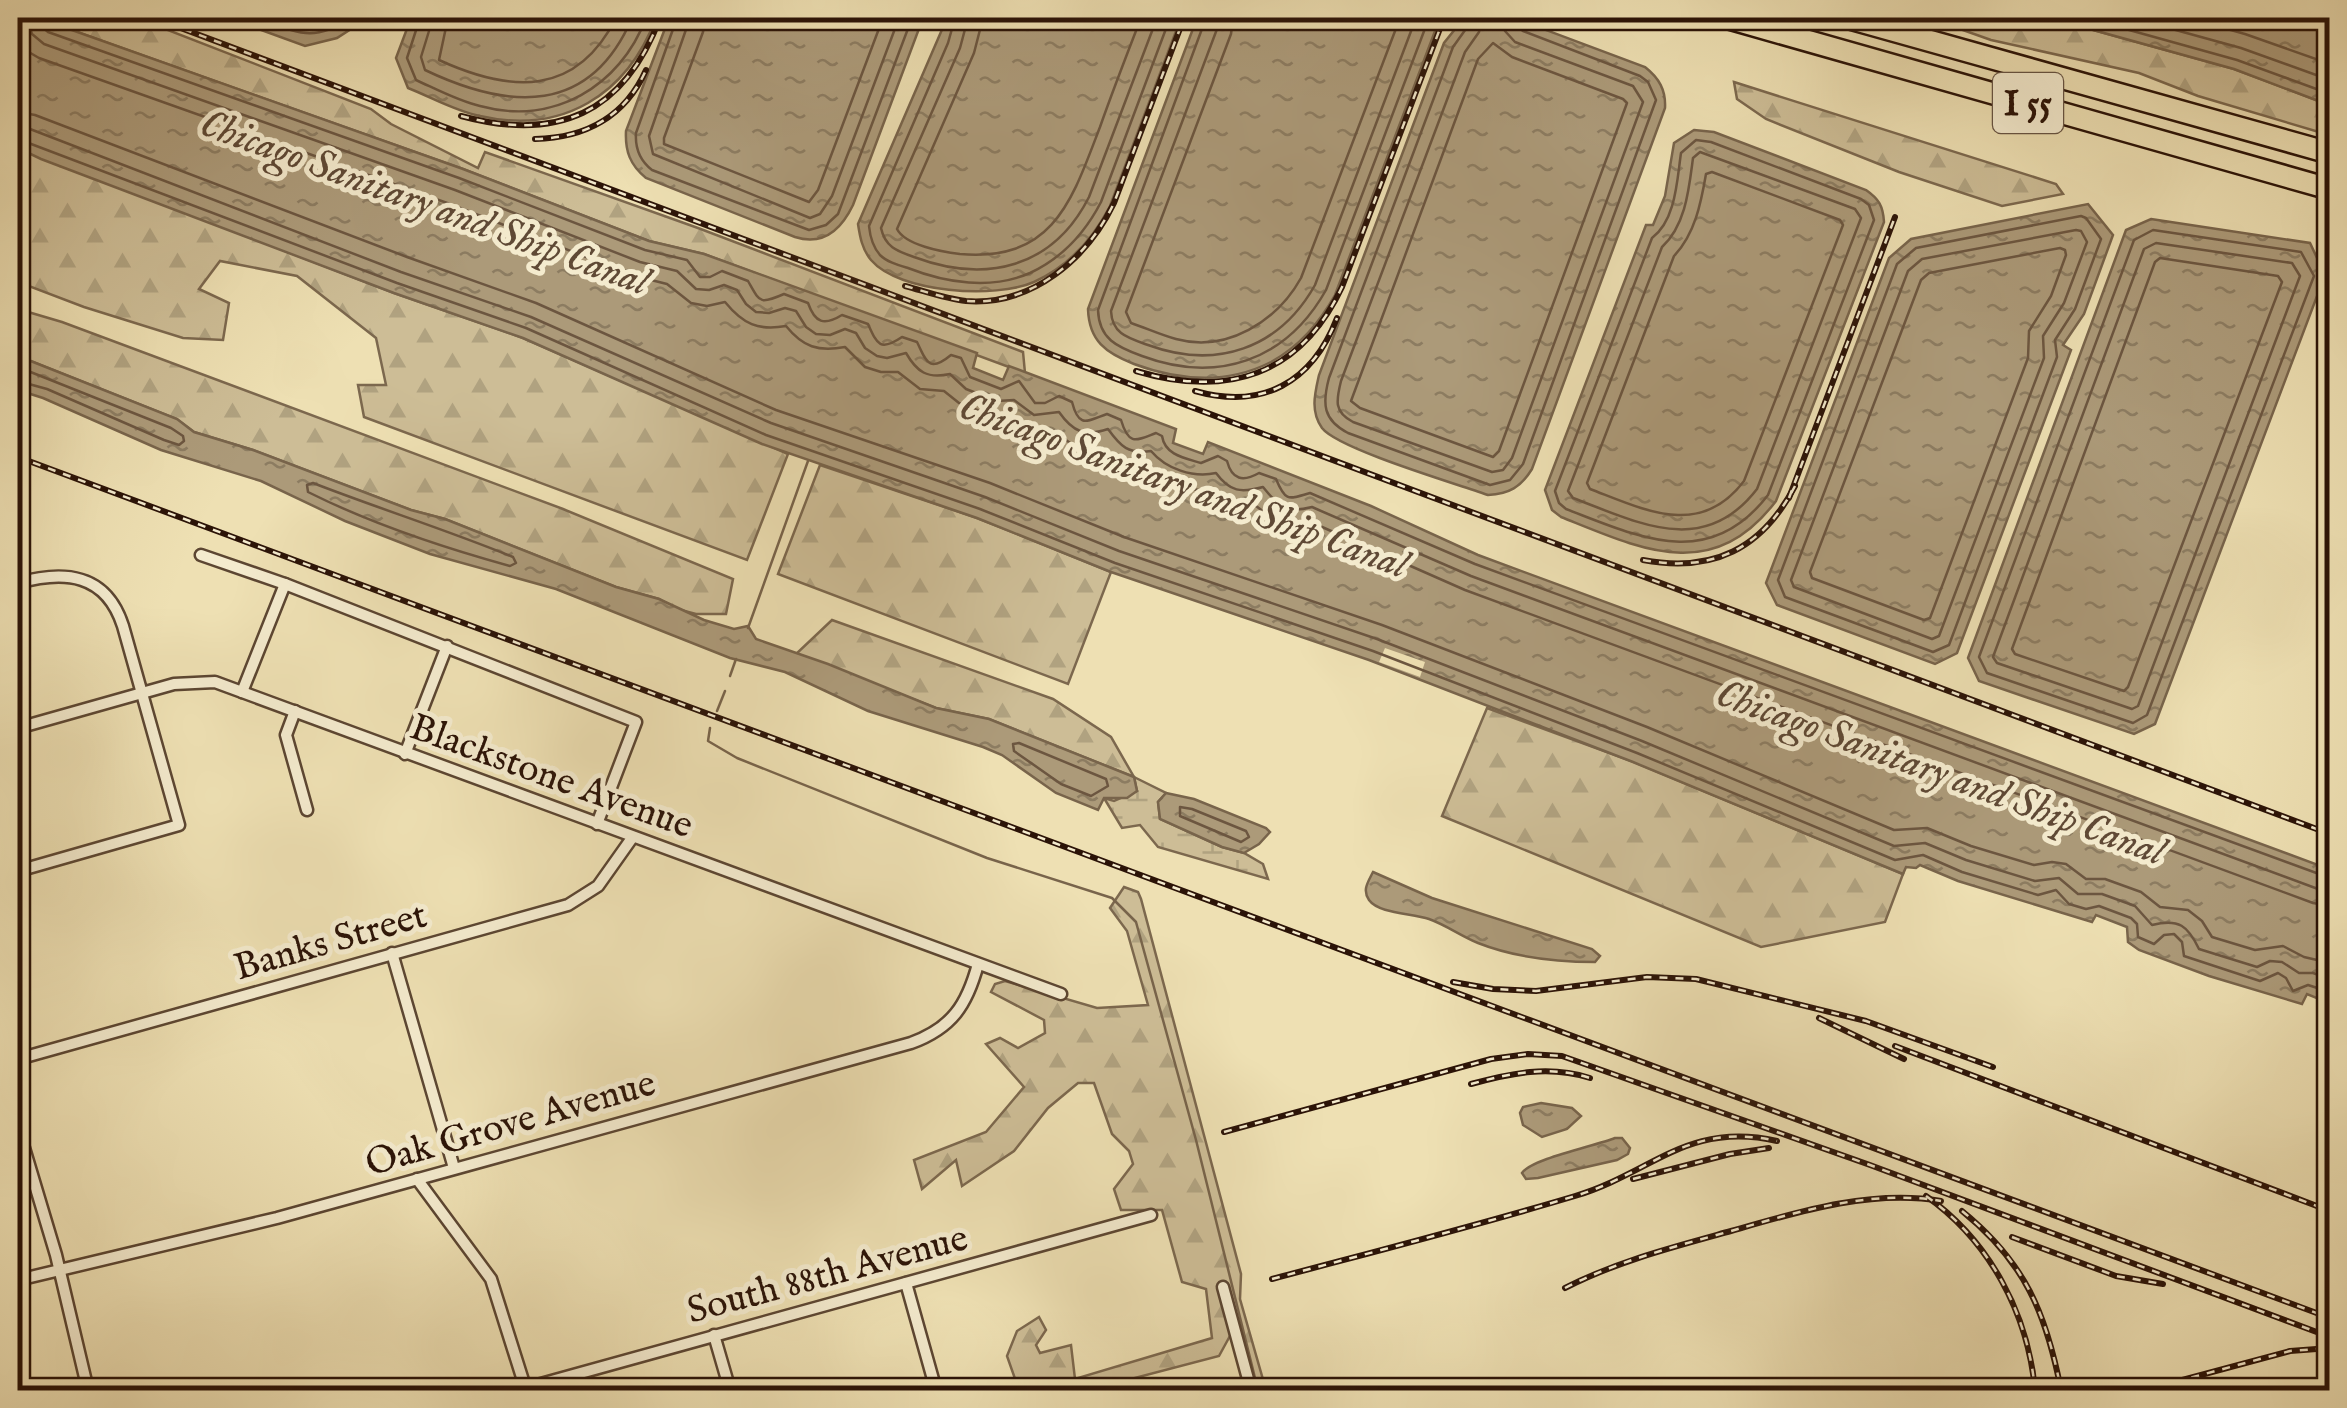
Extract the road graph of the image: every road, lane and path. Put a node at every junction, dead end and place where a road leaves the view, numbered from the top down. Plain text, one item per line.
1 (1727, 18) edge
2 (1848, 18) edge
3 (2330, 154) edge
4 (2330, 189) edge
5 (201, 556) dead end
6 (18, 584) edge
7 (285, 584) junction
8 (447, 646) junction
9 (142, 692) junction
10 (242, 692) junction
11 (295, 712) junction
12 (18, 728) edge
13 (405, 754) junction
14 (306, 810) dead end
15 (597, 824) junction
16 (632, 838) junction
17 (18, 871) edge
18 (392, 953) junction
19 (978, 964) junction
20 (1060, 994) dead end
21 (18, 1058) edge
22 (18, 1128) edge
23 (454, 1168) junction
24 (417, 1180) junction
25 (1150, 1215) dead end
26 (59, 1269) junction
27 (18, 1280) edge
28 (906, 1284) junction
29 (1222, 1287) dead end
30 (714, 1335) junction
31 (88, 1390) edge
32 (523, 1390) edge
33 (730, 1390) edge
34 (936, 1390) edge
35 (1251, 1390) edge

1 - 4 highway, I 55
2 - 3 highway, I 55
5 - 7 street
6 - 9 street
7 - 8 street
7 - 10 street
8 - 13 street
8 - 15 street
9 - 10 street, Blackstone Avenue
9 - 12 street, Blackstone Avenue
9 - 17 street
10 - 11 street, Blackstone Avenue
11 - 13 street, Blackstone Avenue
11 - 14 street
13 - 15 street, Blackstone Avenue
15 - 16 street, Blackstone Avenue
16 - 18 street, Banks Street
16 - 19 street, Blackstone Avenue
18 - 21 street, Banks Street
18 - 23 street
19 - 20 street, Blackstone Avenue
19 - 23 street, Oak Grove Avenue
22 - 26 street
23 - 24 street, Oak Grove Avenue
24 - 26 street, Oak Grove Avenue
24 - 32 street
25 - 28 street, South 88th Avenue
26 - 27 street, Oak Grove Avenue
26 - 31 street
28 - 30 street, South 88th Avenue
28 - 34 street
29 - 35 street
30 - 32 street, South 88th Avenue
30 - 33 street

